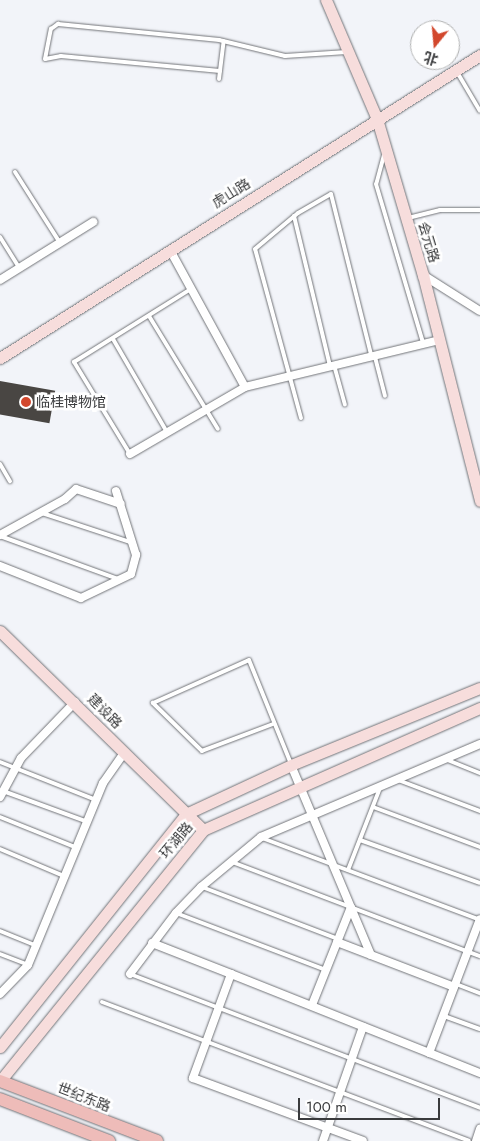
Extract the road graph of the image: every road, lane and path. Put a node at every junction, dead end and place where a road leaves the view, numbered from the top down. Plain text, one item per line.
1 (326, 0) edge
2 (224, 41) junction
3 (347, 52) junction
4 (480, 56) edge
5 (460, 68) edge
6 (220, 70) junction
7 (456, 70) joint
8 (219, 79) dead end
9 (480, 110) edge
10 (377, 119) junction
11 (386, 150) junction
12 (15, 172) dead end
13 (480, 210) edge
14 (294, 216) junction
15 (406, 218) junction
16 (93, 222) dead end
17 (0, 237) edge
18 (60, 243) junction
19 (170, 250) junction
20 (19, 268) junction
21 (423, 275) junction
22 (0, 280) edge
23 (191, 288) junction
24 (480, 311) edge
25 (149, 316) junction
26 (112, 339) junction
27 (440, 340) junction
28 (422, 343) junction
29 (373, 355) junction
30 (0, 358) edge
31 (332, 365) junction
32 (290, 376) junction
33 (245, 386) junction
34 (385, 396) dead end
35 (345, 405) dead end
36 (206, 410) junction
37 (300, 418) dead end
38 (218, 429) dead end
39 (168, 432) junction
40 (130, 454) joint
41 (0, 464) edge
42 (10, 481) dead end
43 (116, 491) dead end
44 (480, 501) edge
45 (121, 504) junction
46 (40, 512) junction
47 (0, 535) edge
48 (132, 542) junction
49 (0, 566) edge
50 (119, 579) junction
51 (0, 631) edge
52 (480, 688) edge
53 (75, 702) junction
54 (480, 708) edge
55 (273, 724) junction
56 (480, 744) edge
57 (125, 752) junction
58 (445, 759) junction
59 (0, 762) edge
60 (291, 765) junction
61 (15, 768) junction
62 (480, 773) edge
63 (396, 779) junction
64 (380, 785) junction
65 (300, 787) junction
66 (1, 793) edge
67 (96, 800) junction
68 (373, 807) junction
69 (480, 811) edge
70 (186, 814) junction
71 (312, 816) junction
72 (0, 817) edge
73 (88, 822) junction
74 (203, 830) junction
75 (260, 837) junction
76 (360, 840) junction
77 (480, 847) edge
78 (77, 848) junction
79 (0, 849) edge
80 (230, 861) junction
81 (332, 864) junction
82 (348, 870) junction
83 (66, 877) junction
84 (480, 883) edge
85 (201, 887) junction
86 (350, 908) junction
87 (176, 913) junction
88 (480, 919) edge
89 (0, 931) edge
90 (338, 940) junction
91 (152, 943) junction
92 (38, 946) junction
93 (468, 952) junction
94 (0, 954) edge
95 (371, 955) junction
96 (480, 956) edge
97 (28, 965) junction
98 (326, 970) junction
99 (130, 974) joint
100 (231, 974) junction
101 (4, 986) edge
102 (455, 986) junction
103 (480, 993) edge
104 (0, 994) edge
105 (102, 1002) dead end
106 (312, 1005) junction
107 (218, 1010) junction
108 (444, 1016) junction
109 (362, 1027) junction
110 (480, 1029) edge
111 (206, 1042) junction
112 (0, 1047) edge
113 (429, 1053) junction
114 (351, 1060) junction
115 (480, 1073) edge
116 (0, 1081) edge
117 (339, 1093) junction
118 (0, 1099) edge
119 (480, 1108) edge
120 (327, 1127) junction
121 (480, 1129) edge
122 (109, 1141) edge
123 (157, 1141) edge
124 (323, 1141) edge
125 (363, 1141) edge
126 (469, 1141) edge
127 (476, 1141) edge

1 - 3 street, 会元路
2 - 3 lane
2 - 6 lane
2 - 6 lane
3 - 10 street, 会元路
4 - 5 street, 虎山路
6 - 8 lane
7 - 9 lane
7 - 10 street, 虎山路
10 - 11 street, 会元路
10 - 19 street, 虎山路
11 - 15 street, 会元路
11 - 28 lane
12 - 18 lane
13 - 15 lane
14 - 29 lane
14 - 31 lane
14 - 32 lane
15 - 21 street, 会元路
16 - 18 street
17 - 20 lane
18 - 20 street
19 - 23 street
19 - 30 street, 虎山路
20 - 22 street
21 - 24 street
21 - 27 street, 会元路
23 - 25 lane
23 - 33 street
25 - 26 lane
25 - 36 lane
26 - 39 lane
26 - 40 lane
27 - 28 street
27 - 44 street, 会元路
28 - 29 street
29 - 31 street
29 - 34 lane
31 - 32 street
31 - 35 lane
32 - 33 street
32 - 37 lane
33 - 36 street
36 - 38 lane
36 - 39 street
39 - 40 street
41 - 42 lane
43 - 45 street
45 - 46 street
45 - 48 street
46 - 47 street
46 - 48 lane
47 - 50 lane
48 - 50 street
49 - 50 street
51 - 53 street, 建设路
52 - 60 street, 环湖路
53 - 57 street, 建设路
53 - 61 street
54 - 65 street, 环湖路
55 - 55 lane
55 - 60 lane
56 - 58 street
57 - 67 street
57 - 70 street, 建设路
58 - 62 lane
58 - 63 street
59 - 61 lane
60 - 65 street
60 - 70 street, 环湖路
61 - 66 street
61 - 67 lane
63 - 64 street
63 - 69 lane
64 - 68 lane
64 - 71 street
65 - 71 street
65 - 74 street, 环湖路
66 - 73 lane
67 - 73 street
68 - 76 lane
68 - 77 lane
70 - 74 street, 建设路
70 - 112 street, 环湖路
71 - 75 street
71 - 81 street
72 - 78 lane
73 - 78 street
74 - 116 street, 环湖路
75 - 80 street
75 - 81 lane
76 - 82 lane
76 - 84 lane
78 - 83 street
79 - 83 lane
80 - 85 street
80 - 86 lane
81 - 82 lane
81 - 86 street
82 - 88 lane
83 - 92 street
85 - 87 street
85 - 90 lane
86 - 90 street
86 - 93 lane
86 - 95 street
87 - 91 street
87 - 98 lane
88 - 93 street
89 - 92 lane
90 - 95 street
90 - 98 street
91 - 99 street
91 - 100 street
92 - 97 street
93 - 96 lane
93 - 102 street
94 - 97 lane
95 - 102 street
97 - 101 street
98 - 106 street
99 - 107 lane
100 - 106 street
100 - 107 street
101 - 104 street
102 - 103 lane
102 - 108 street
105 - 111 lane
106 - 109 street
107 - 111 street
107 - 114 lane
108 - 110 lane
108 - 113 street
109 - 113 street
109 - 114 street
111 - 117 lane
111 - 120 street
113 - 115 street
114 - 117 street
114 - 119 lane
116 - 123 main road, 世纪东路
117 - 120 street
117 - 126 lane
118 - 122 main road
120 - 124 street
120 - 125 street
121 - 127 street

